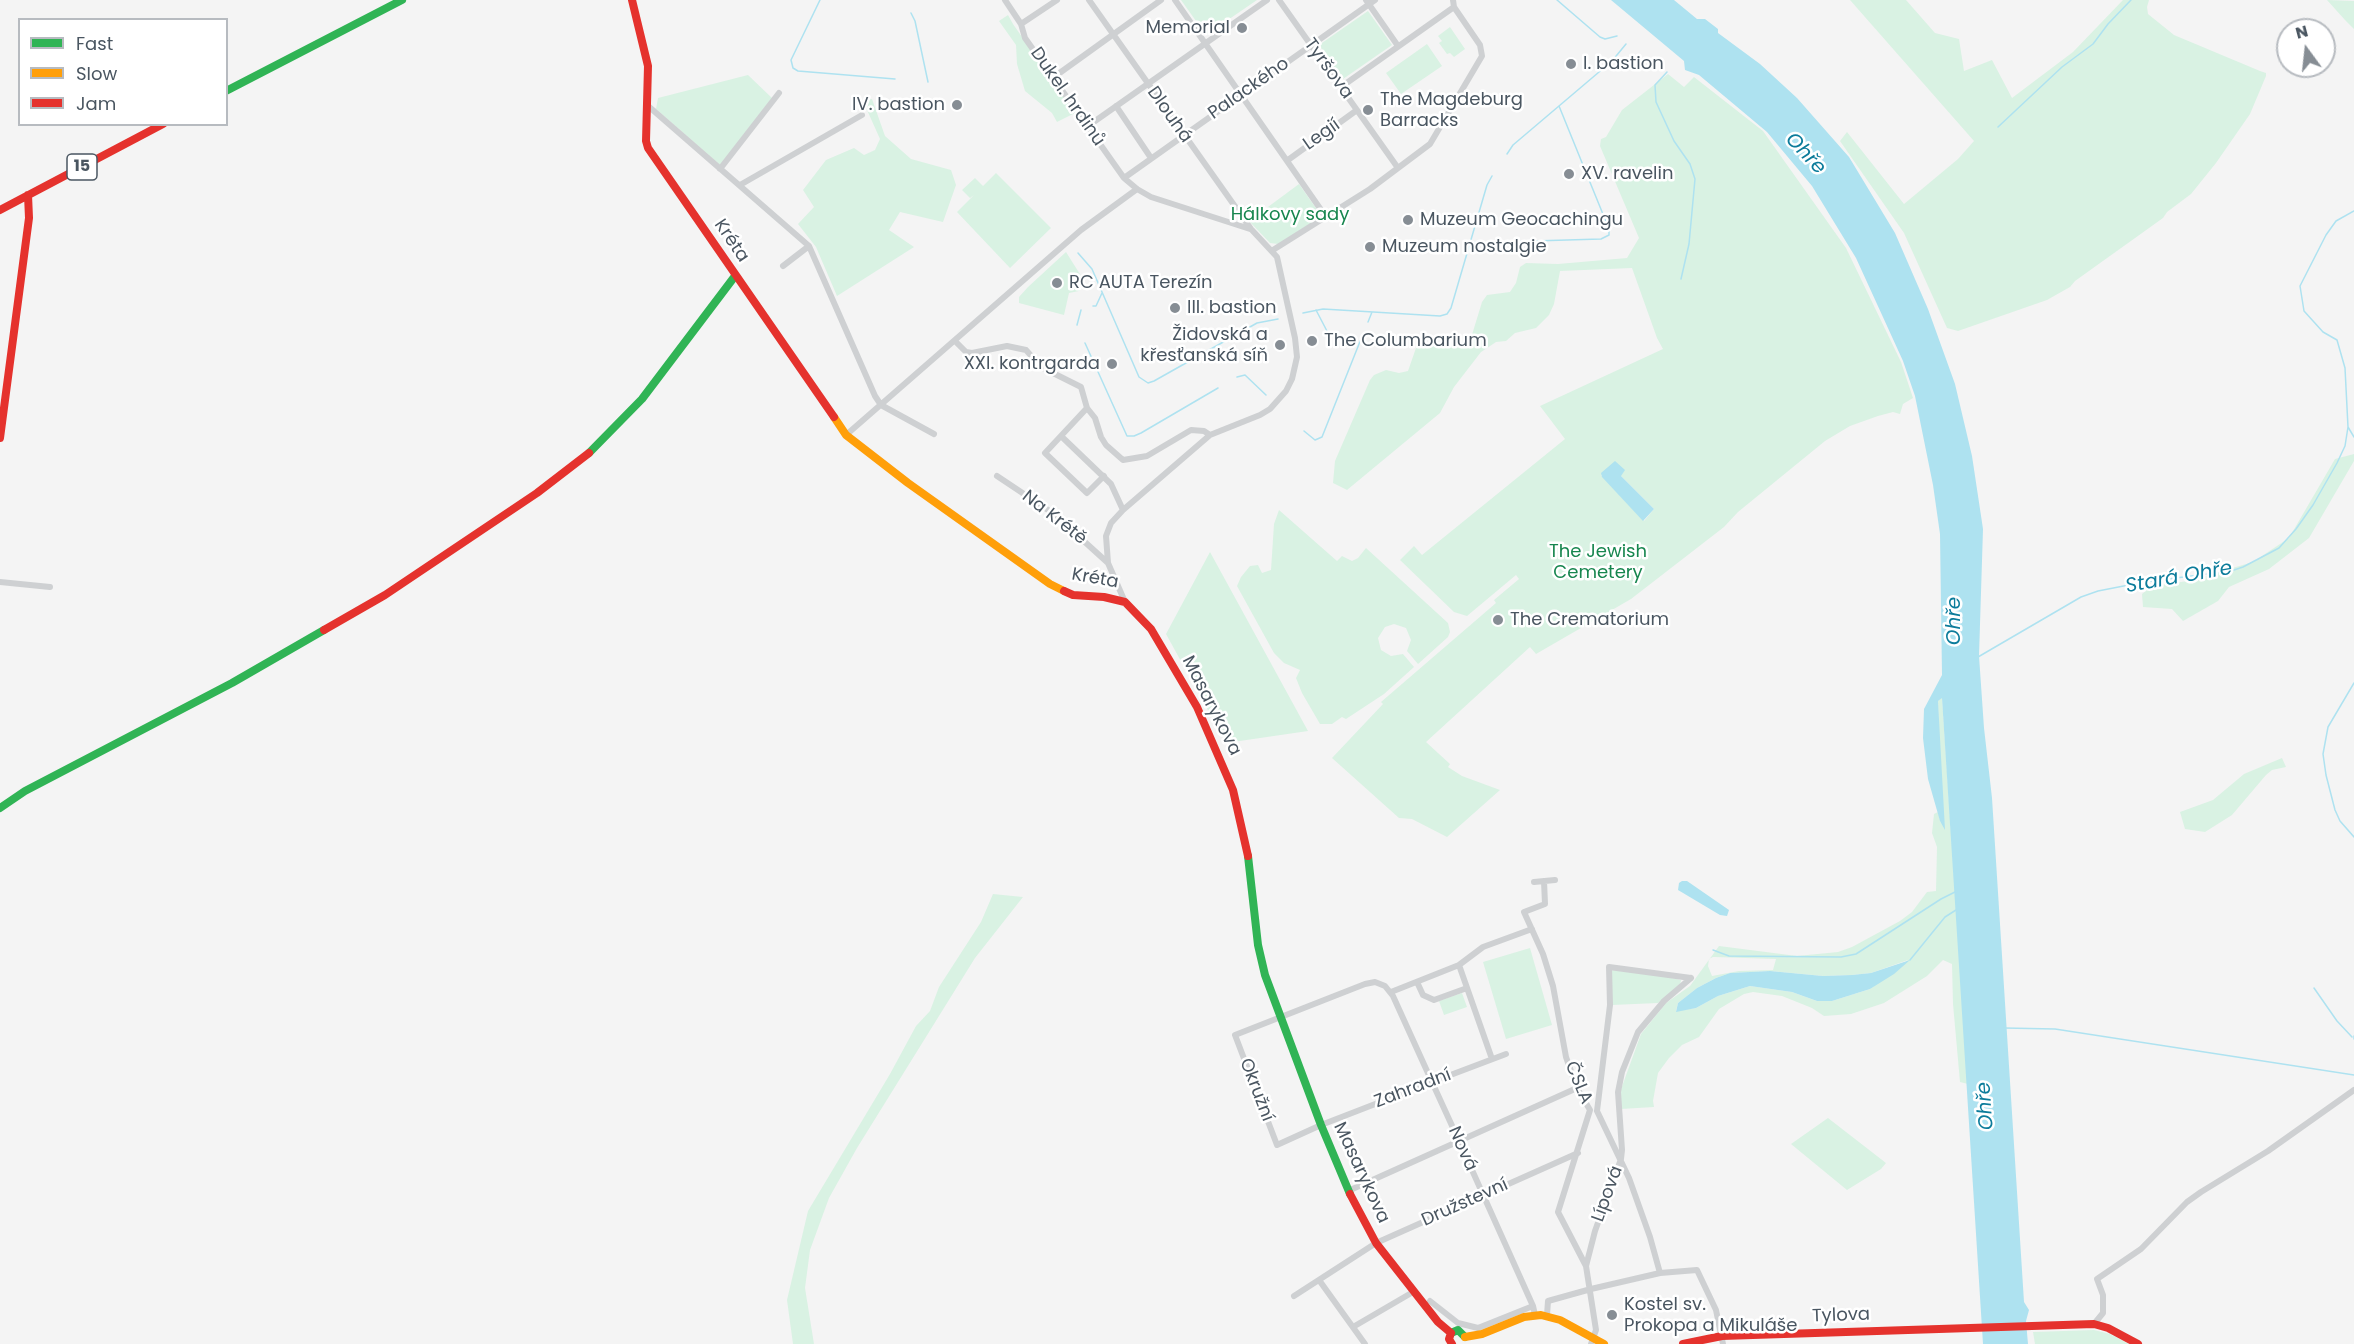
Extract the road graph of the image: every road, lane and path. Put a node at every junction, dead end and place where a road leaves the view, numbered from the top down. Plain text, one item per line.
1 (402, 0) edge
2 (632, 0) edge
3 (1005, 0) edge
4 (1057, 0) edge
5 (1089, 0) edge
6 (1161, 0) edge
7 (1175, 0) edge
8 (1268, 0) edge
9 (1279, 0) edge
10 (1370, 1) edge
11 (1454, 4) edge
12 (1021, 24) junction
13 (1113, 35) junction
14 (1206, 43) junction
15 (1311, 45) junction
16 (1398, 46) junction
17 (1054, 77) junction
18 (1148, 84) junction
19 (1341, 87) junction
20 (228, 91) edge
21 (779, 93) dead end
22 (1241, 95) junction
23 (647, 105) junction
24 (1116, 106) junction
25 (1357, 110) junction
26 (862, 115) dead end
27 (159, 126) edge
28 (1088, 126) junction
29 (1184, 135) junction
30 (1151, 158) junction
31 (1288, 160) junction
32 (1398, 168) junction
33 (720, 169) junction
34 (1124, 178) junction
35 (740, 185) junction
36 (1137, 189) junction
37 (28, 195) junction
38 (0, 210) edge
39 (1326, 218) junction
40 (1251, 229) junction
41 (809, 246) junction
42 (1273, 250) junction
43 (783, 266) dead end
44 (735, 276) junction
45 (956, 342) junction
46 (881, 405) junction
47 (1088, 408) junction
48 (934, 434) dead end
49 (846, 435) junction
50 (1210, 435) junction
51 (1061, 436) junction
52 (0, 438) edge
53 (997, 476) dead end
54 (1104, 476) junction
55 (1123, 510) junction
56 (1108, 563) junction
57 (0, 582) edge
58 (50, 587) dead end
59 (1125, 602) junction
60 (0, 808) edge
61 (1555, 880) dead end
62 (1544, 881) junction
63 (1534, 882) dead end
64 (1532, 929) junction
65 (1459, 965) junction
66 (1417, 982) junction
67 (1467, 988) junction
68 (1391, 992) junction
69 (1280, 1017) junction
70 (1506, 1054) dead end
71 (1492, 1059) junction
72 (1431, 1082) junction
73 (1577, 1088) junction
74 (2354, 1090) edge
75 (1594, 1111) junction
76 (1321, 1125) junction
77 (1459, 1141) junction
78 (1578, 1153) junction
79 (1621, 1159) junction
80 (1348, 1191) junction
81 (1483, 1196) junction
82 (1376, 1243) junction
83 (1586, 1266) junction
84 (1660, 1273) junction
85 (1318, 1280) junction
86 (1591, 1288) junction
87 (1413, 1292) junction
88 (1294, 1296) dead end
89 (1430, 1301) dead end
90 (1534, 1310) junction
91 (2103, 1313) junction
92 (1547, 1315) junction
93 (2094, 1324) junction
94 (1353, 1327) junction
95 (2108, 1328) junction
96 (1451, 1333) junction
97 (1723, 1340) edge
98 (1464, 1341) edge
99 (1592, 1341) edge
100 (1365, 1344) edge
101 (1452, 1344) edge
102 (1604, 1344) edge
103 (1683, 1344) edge
104 (2138, 1344) edge

1 - 20 street
2 - 23 street, Kréta
3 - 12 street, Dukel. hrdinů
4 - 12 street
5 - 13 street, Dlouhá
6 - 13 street
7 - 14 street
8 - 14 street
9 - 15 street, Tyršova
10 - 15 street, Palackého
10 - 16 street
11 - 16 street
11 - 32 street
12 - 17 street, Dukel. hrdinů
13 - 17 street
13 - 18 street, Dlouhá
14 - 18 street
14 - 22 street
15 - 19 street, Tyršova
15 - 22 street, Palackého
16 - 19 street
17 - 28 street, Dukel. hrdinů
18 - 24 street
18 - 29 street, Dlouhá
19 - 25 street, Tyršova
21 - 33 street
22 - 29 street, Palackého
22 - 31 street
23 - 33 street
23 - 44 street, Kréta
24 - 28 street
24 - 30 street
25 - 31 street, Legií
25 - 32 street, Tyršova
26 - 35 street
27 - 37 street, 15
28 - 34 street, Dukel. hrdinů
29 - 30 street, Palackého
29 - 40 street, Dlouhá
30 - 34 street, Palackého
31 - 39 street
32 - 39 street
33 - 35 street
34 - 36 street, Dukel. hrdinů
35 - 41 street
36 - 40 street, Dukel. hrdinů
36 - 45 street
37 - 38 street, 15
37 - 52 street
39 - 42 street
40 - 42 street, Dlouhá
41 - 43 street
41 - 46 street
42 - 50 street
44 - 49 street, Kréta
44 - 60 street
45 - 46 street
45 - 47 street
46 - 48 street
46 - 49 street
47 - 50 street
47 - 51 street
49 - 59 street, Kréta
50 - 55 street
51 - 54 street
51 - 54 street
53 - 56 street, Na Krétě
54 - 55 street
55 - 56 street
56 - 59 street
57 - 58 street
59 - 69 street, Masarykova
61 - 62 street
62 - 63 street
62 - 64 street, ČSLA
64 - 65 street
64 - 73 street, ČSLA
65 - 66 street
65 - 67 street
66 - 67 street
66 - 68 street
67 - 71 street
68 - 69 street
68 - 72 street, Nová
69 - 76 street, Masarykova
69 - 76 street, Okružní
70 - 71 street, Zahradní
71 - 72 street, Zahradní
72 - 76 street, Zahradní
72 - 77 street, Nová
73 - 75 street, ČSLA
73 - 77 street
74 - 91 street
75 - 78 street, ČSLA
75 - 79 street, Lípová
75 - 79 street
76 - 80 street, Masarykova
77 - 80 street
77 - 81 street, Nová
78 - 81 street, Družstevní
78 - 83 street, ČSLA
79 - 83 street, Lípová
79 - 84 street
80 - 82 street, Masarykova
81 - 82 street, Družstevní
81 - 90 street, Nová
82 - 85 street, Družstevní
82 - 87 street, Masarykova
83 - 86 street, Lípová
84 - 86 street
84 - 97 street
85 - 88 street, Družstevní
85 - 94 street
86 - 92 street
86 - 99 street, Lípová
87 - 94 street
87 - 96 street, Masarykova
89 - 90 street
90 - 92 street
90 - 98 street
91 - 93 street
91 - 95 street
92 - 99 street
93 - 95 street, Tylova
93 - 97 street, Tylova
94 - 100 street
95 - 104 street, Tylova
96 - 98 street
96 - 101 street
97 - 103 street, Tylova
99 - 102 street

